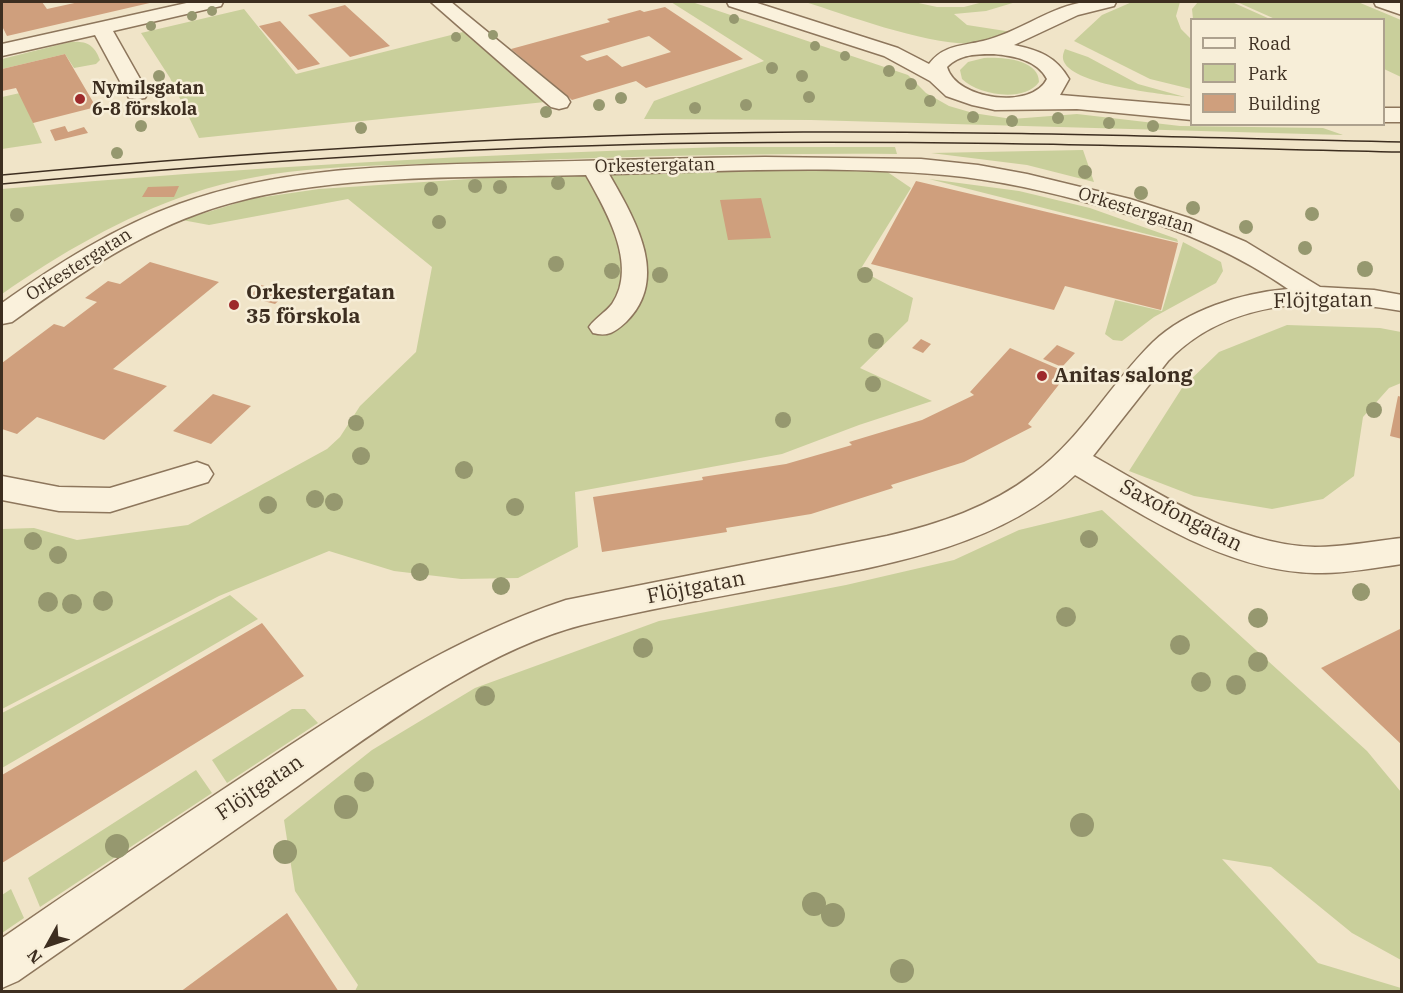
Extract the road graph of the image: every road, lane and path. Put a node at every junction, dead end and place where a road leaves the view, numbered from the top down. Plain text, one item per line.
1 (214, 2) edge
2 (440, 2) edge
3 (736, 2) edge
4 (784, 2) edge
5 (1383, 2) edge
6 (1100, 5) edge
7 (1401, 9) edge
8 (101, 27) junction
9 (909, 39) dead end
10 (931, 45) dead end
11 (978, 48) junction
12 (2, 50) edge
13 (1055, 55) junction
14 (938, 76) junction
15 (137, 93) dead end
16 (559, 102) dead end
17 (1031, 102) junction
18 (1190, 102) edge
19 (1190, 113) edge
20 (1385, 115) edge
21 (1401, 115) edge
22 (594, 168) junction
23 (1316, 297) junction
24 (1401, 303) edge
25 (2, 316) edge
26 (603, 327) dead end
27 (1074, 459) junction
28 (197, 474) dead end
29 (2, 488) edge
30 (1401, 551) edge
31 (2, 964) edge

1 - 8 street
2 - 16 street
3 - 14 street
4 - 9 street
5 - 7 street
6 - 11 street
6 - 13 street
8 - 12 street
8 - 15 street
10 - 11 street
11 - 13 street
11 - 14 street
13 - 17 street
13 - 18 street
14 - 17 street
17 - 19 street
20 - 21 street
22 - 23 street, Orkestergatan
22 - 25 street, Orkestergatan
22 - 26 street
23 - 24 street, Flöjtgatan
23 - 27 street, Flöjtgatan
27 - 30 street, Saxofongatan
27 - 31 street, Flöjtgatan
28 - 29 street

